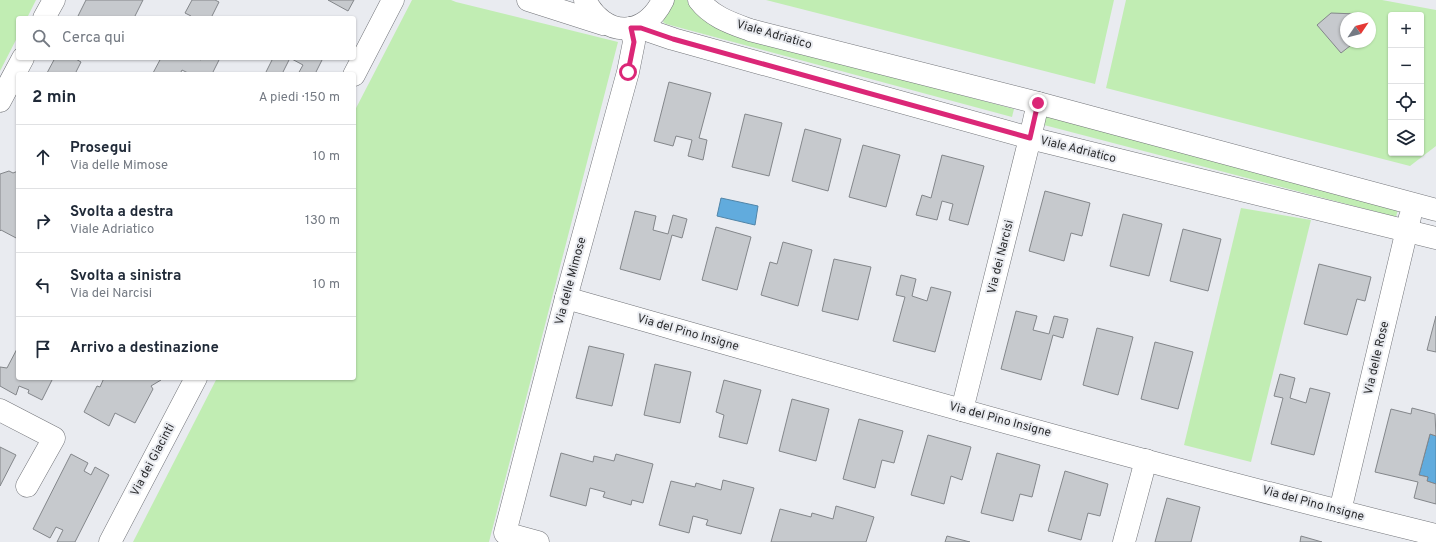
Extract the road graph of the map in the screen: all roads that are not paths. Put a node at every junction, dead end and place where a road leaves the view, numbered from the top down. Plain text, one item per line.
1 (54, 0) edge
2 (393, 0) edge
3 (528, 0) edge
4 (584, 0) edge
5 (663, 0) edge
6 (699, 0) edge
7 (45, 16) edge
8 (609, 25) junction
9 (631, 28) junction
10 (22, 60) edge
11 (356, 72) edge
12 (0, 101) edge
13 (1038, 103) junction
14 (1030, 138) junction
15 (1413, 204) junction
16 (1436, 210) edge
17 (1407, 230) junction
18 (1436, 238) edge
19 (566, 298) junction
20 (195, 380) edge
21 (0, 410) edge
22 (962, 410) junction
23 (1146, 460) junction
24 (26, 486) dead end
25 (1340, 511) junction
26 (1436, 535) edge
27 (110, 542) edge
28 (538, 542) edge
29 (1124, 542) edge

1 - 7 street
2 - 11 street
3 - 8 street
4 - 8 street
5 - 9 street
6 - 13 street, Viale Adriatico
8 - 9 street, Viale Adriatico
9 - 14 street, Viale Adriatico
9 - 19 street, Via delle Mimose
10 - 12 street
13 - 14 street, Via dei Narcisi
13 - 15 street, Viale Adriatico
14 - 17 street, Viale Adriatico
14 - 22 street, Via dei Narcisi
15 - 16 street, Viale Adriatico
15 - 17 street, Via delle Rose
17 - 18 street, Viale Adriatico
17 - 25 street, Via delle Rose
19 - 22 street, Via del Pino Insigne
19 - 28 street, Via delle Mimose
20 - 27 street, Via dei Giacinti
21 - 24 street
22 - 23 street, Via del Pino Insigne
23 - 25 street, Via del Pino Insigne
23 - 29 street
25 - 26 street, Via del Pino Insigne

